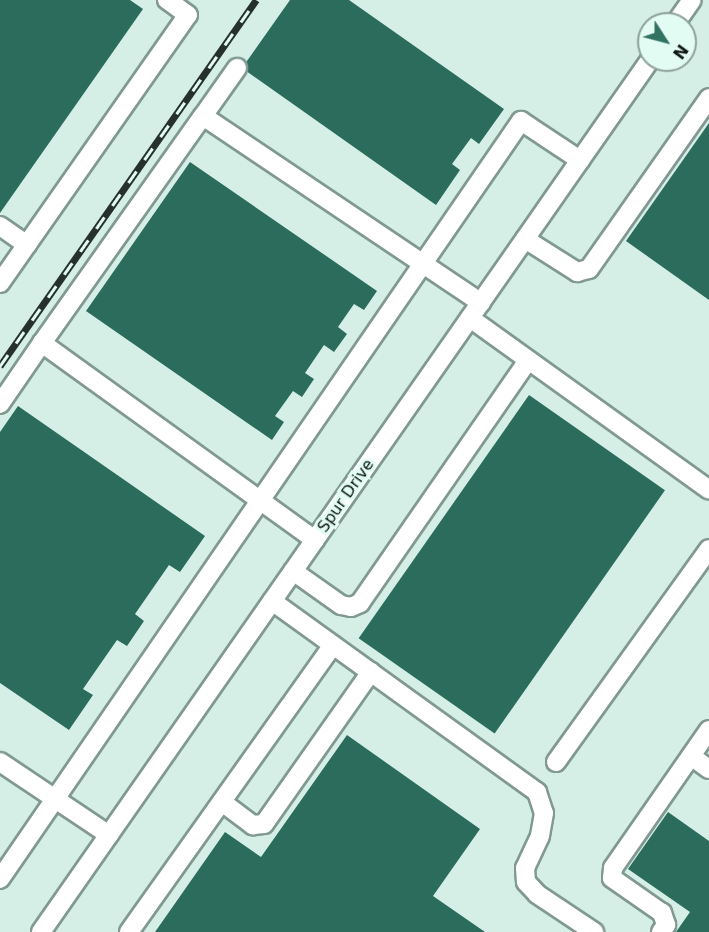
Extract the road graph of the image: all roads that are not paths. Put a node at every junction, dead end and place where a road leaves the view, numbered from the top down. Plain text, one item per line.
1 (167, 0) edge
2 (237, 68) dead end
3 (642, 72) edge
4 (709, 98) edge
5 (203, 116) junction
6 (580, 160) junction
7 (0, 226) edge
8 (525, 239) junction
9 (27, 245) junction
10 (425, 265) junction
11 (0, 283) edge
12 (481, 303) junction
13 (470, 318) junction
14 (42, 343) junction
15 (528, 360) junction
16 (0, 404) edge
17 (709, 490) edge
18 (261, 501) junction
19 (315, 540) junction
20 (709, 549) edge
21 (293, 571) junction
22 (272, 601) junction
23 (333, 645) junction
24 (371, 672) junction
25 (709, 730) edge
26 (691, 756) junction
27 (0, 762) edge
28 (556, 762) dead end
29 (709, 769) edge
30 (56, 799) junction
31 (222, 801) junction
32 (109, 835) junction
33 (0, 879) edge
34 (41, 932) edge
35 (129, 932) edge
36 (594, 932) edge
37 (661, 932) edge

1 - 9 street
2 - 5 street
3 - 6 street, Spur Drive
4 - 8 street
5 - 10 street
5 - 14 street
6 - 8 street, Spur Drive
6 - 10 street
7 - 9 street
8 - 12 street, Spur Drive
9 - 11 street
10 - 12 street
10 - 18 street
12 - 13 street, Spur Drive
13 - 15 street
13 - 19 street, Spur Drive
14 - 16 street
14 - 18 street
15 - 17 street
15 - 21 street
18 - 19 street
18 - 30 street
19 - 21 street, Spur Drive
20 - 28 street
21 - 22 street, Spur Drive
22 - 23 street
22 - 32 street, Spur Drive
23 - 24 street
23 - 31 street
24 - 31 street
24 - 36 street
25 - 26 street
26 - 29 street
26 - 37 street
27 - 30 street
30 - 32 street
30 - 33 street
31 - 35 street
32 - 34 street, Spur Drive

